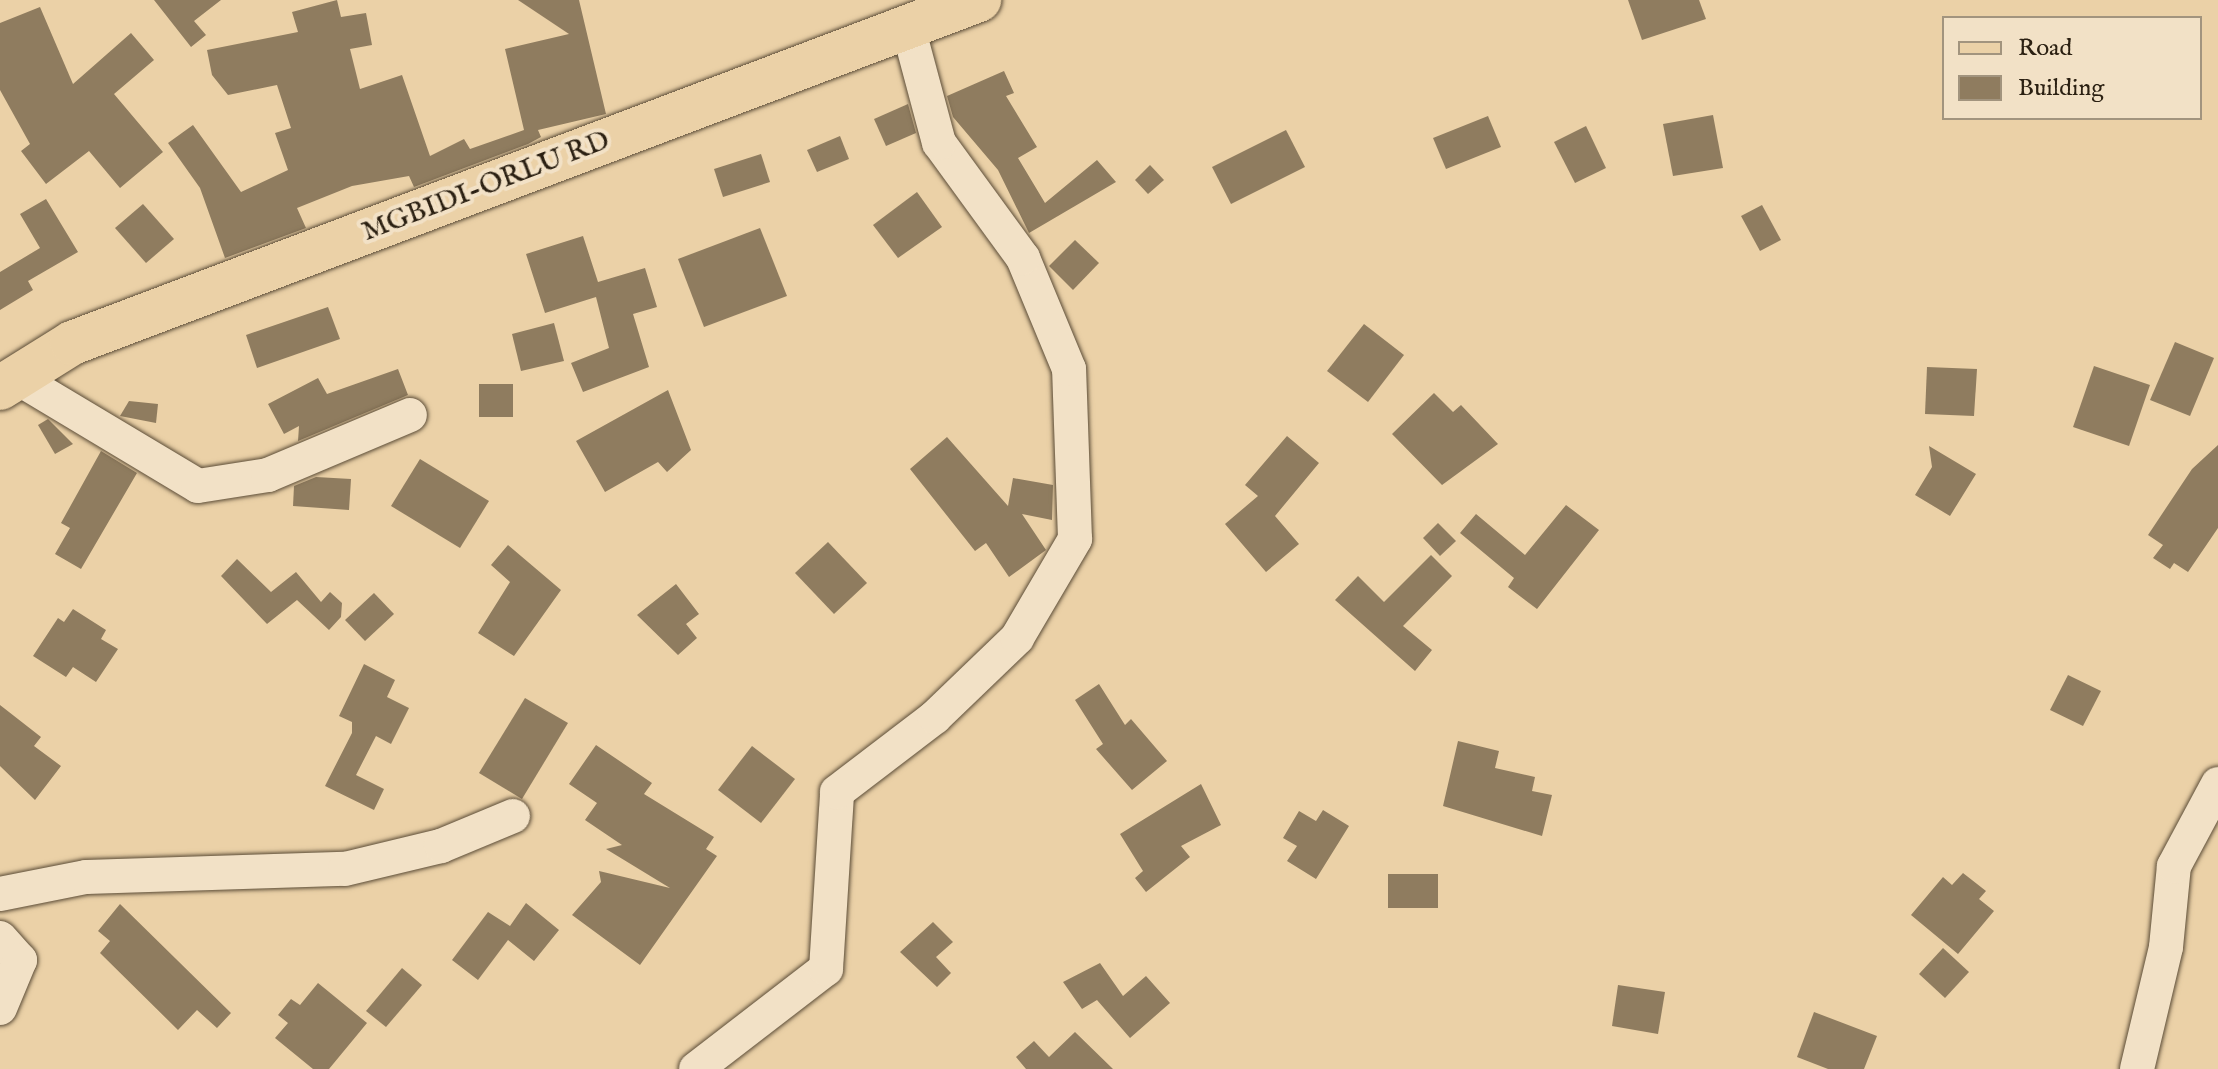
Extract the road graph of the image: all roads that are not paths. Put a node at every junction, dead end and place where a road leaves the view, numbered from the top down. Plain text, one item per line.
1 (979, 0) edge
2 (908, 27) junction
3 (10, 384) edge
4 (410, 415) dead end
5 (2218, 784) edge
6 (513, 816) dead end
7 (0, 894) edge
8 (0, 938) edge
9 (0, 1008) edge
10 (696, 1069) edge
11 (2137, 1069) edge

1 - 2 main road, MGBIDI-ORLU RD
2 - 3 main road, MGBIDI-ORLU RD
2 - 10 street
3 - 4 street
5 - 11 street
6 - 7 street
8 - 9 street

